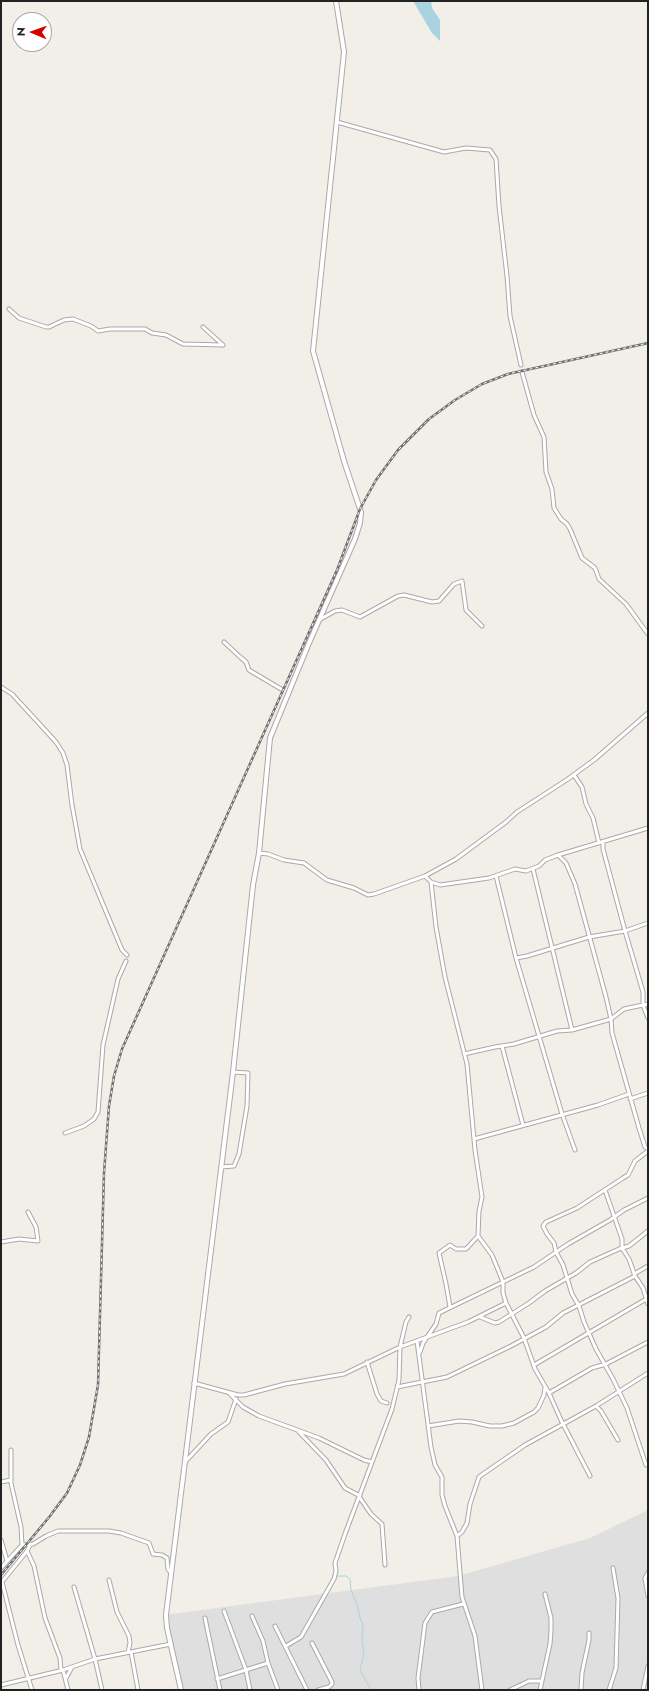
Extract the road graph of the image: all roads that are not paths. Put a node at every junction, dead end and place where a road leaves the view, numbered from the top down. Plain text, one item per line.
1 (336, 1) edge
2 (337, 122) junction
3 (10, 309) dead end
4 (203, 327) dead end
5 (521, 365) dead end
6 (522, 372) dead end
7 (319, 620) junction
8 (482, 626) dead end
9 (648, 634) edge
10 (224, 642) dead end
11 (1, 687) edge
12 (281, 689) dead end
13 (648, 713) edge
14 (574, 775) junction
15 (648, 828) edge
16 (601, 842) junction
17 (258, 853) junction
18 (558, 855) junction
19 (533, 869) junction
20 (425, 876) junction
21 (496, 876) junction
22 (431, 882) junction
23 (648, 923) edge
24 (625, 931) junction
25 (589, 937) junction
26 (552, 948) junction
27 (126, 955) dead end
28 (516, 958) junction
29 (126, 961) dead end
30 (648, 1004) edge
31 (643, 1005) junction
32 (648, 1018) edge
33 (611, 1019) junction
34 (572, 1030) junction
35 (539, 1036) junction
36 (502, 1046) junction
37 (464, 1054) junction
38 (233, 1072) junction
39 (648, 1093) edge
40 (629, 1094) junction
41 (630, 1099) junction
42 (562, 1114) junction
43 (523, 1125) junction
44 (65, 1133) dead end
45 (474, 1139) junction
46 (575, 1150) dead end
47 (648, 1150) edge
48 (221, 1167) junction
49 (604, 1190) junction
50 (648, 1198) edge
51 (28, 1212) dead end
52 (613, 1217) junction
53 (648, 1231) edge
54 (478, 1236) junction
55 (1, 1242) edge
56 (622, 1248) junction
57 (556, 1252) junction
58 (648, 1266) edge
59 (635, 1275) junction
60 (568, 1277) junction
61 (503, 1282) junction
62 (648, 1298) edge
63 (506, 1303) junction
64 (648, 1304) edge
65 (579, 1306) junction
66 (450, 1307) junction
67 (512, 1314) junction
68 (409, 1316) dead end
69 (479, 1317) junction
70 (589, 1332) junction
71 (427, 1337) junction
72 (524, 1338) junction
73 (417, 1341) junction
74 (648, 1342) edge
75 (400, 1347) junction
76 (420, 1354) junction
77 (367, 1362) junction
78 (606, 1364) junction
79 (534, 1365) junction
80 (648, 1373) edge
81 (423, 1382) junction
82 (194, 1383) junction
83 (545, 1386) junction
84 (397, 1387) junction
85 (228, 1392) junction
86 (618, 1392) junction
87 (549, 1393) junction
88 (236, 1399) junction
89 (387, 1403) dead end
90 (596, 1406) junction
91 (563, 1424) junction
92 (428, 1426) junction
93 (299, 1432) junction
94 (618, 1440) dead end
95 (11, 1450) dead end
96 (372, 1462) junction
97 (184, 1464) junction
98 (646, 1465) dead end
99 (590, 1476) dead end
100 (11, 1480) junction
101 (1, 1482) edge
102 (360, 1497) junction
103 (458, 1536) junction
104 (1, 1540) edge
105 (22, 1545) junction
106 (30, 1545) junction
107 (27, 1551) junction
108 (7, 1561) junction
109 (385, 1565) dead end
110 (1, 1568) edge
111 (613, 1568) dead end
112 (171, 1573) junction
113 (648, 1573) edge
114 (109, 1580) dead end
115 (1, 1583) edge
116 (74, 1587) dead end
117 (545, 1594) dead end
118 (648, 1596) edge
119 (463, 1604) junction
120 (224, 1611) dead end
121 (252, 1616) dead end
122 (205, 1618) dead end
123 (275, 1626) dead end
124 (589, 1633) dead end
125 (312, 1642) dead end
126 (171, 1644) junction
127 (286, 1646) junction
128 (130, 1652) junction
129 (95, 1659) junction
130 (268, 1663) junction
131 (73, 1666) junction
132 (648, 1666) edge
133 (62, 1670) junction
134 (246, 1670) junction
135 (66, 1678) junction
136 (647, 1678) edge
137 (29, 1679) junction
138 (217, 1679) junction
139 (542, 1681) junction
140 (1, 1685) edge
141 (32, 1690) edge
142 (68, 1690) edge
143 (102, 1690) edge
144 (138, 1690) edge
145 (181, 1690) edge
146 (220, 1690) edge
147 (250, 1690) edge
148 (278, 1690) edge
149 (307, 1690) edge
150 (318, 1690) edge
151 (419, 1690) edge
152 (482, 1690) edge
153 (510, 1690) edge
154 (540, 1690) edge
155 (581, 1690) edge
156 (609, 1690) edge
157 (643, 1690) edge

1 - 2 street
2 - 5 street
2 - 7 street
3 - 4 street
6 - 9 street
7 - 8 street
7 - 17 street
10 - 12 street
11 - 27 street
13 - 14 street
14 - 16 street
14 - 20 street
15 - 16 street
16 - 18 street
16 - 24 street
17 - 20 street
17 - 38 street
18 - 19 street
18 - 25 street
19 - 21 street
19 - 26 street
20 - 22 street
21 - 22 street
21 - 28 street
22 - 37 street
23 - 24 street
24 - 25 street
24 - 31 street
25 - 26 street
25 - 33 street
26 - 28 street
26 - 34 street
28 - 35 street
29 - 44 street
30 - 31 street
31 - 32 street
31 - 33 street
33 - 34 street
33 - 40 street
34 - 35 street
35 - 36 street
35 - 42 street
36 - 37 street
36 - 43 street
37 - 45 street
38 - 48 street
38 - 48 street
39 - 41 street
40 - 41 street
40 - 42 street
41 - 47 street
42 - 43 street
42 - 46 street
43 - 45 street
45 - 54 street
47 - 49 street
48 - 82 street
49 - 52 street
49 - 57 street
50 - 52 street
51 - 55 street
52 - 56 street
52 - 57 street
53 - 56 street
54 - 61 street
54 - 66 street
56 - 59 street
56 - 60 street
57 - 60 street
57 - 61 street
58 - 59 street
59 - 62 street
59 - 65 street
60 - 65 street
60 - 67 street
61 - 63 street
61 - 66 street
62 - 64 street
62 - 70 street
63 - 67 street
63 - 69 street
65 - 70 street
65 - 72 street
66 - 71 street
67 - 69 street
67 - 72 street
68 - 75 street
69 - 71 street
70 - 78 street
70 - 79 street
71 - 73 street
71 - 76 street
72 - 79 street
72 - 81 street
73 - 75 street
73 - 76 street
74 - 78 street
75 - 77 street
75 - 84 street
76 - 81 street
77 - 85 street
77 - 89 street
78 - 86 street
78 - 87 street
79 - 83 street
80 - 86 street
81 - 84 street
81 - 92 street
82 - 85 street
82 - 97 street
83 - 87 street
83 - 92 street
84 - 96 street
85 - 88 street
86 - 90 street
86 - 98 street
87 - 91 street
88 - 93 street
88 - 97 street
90 - 91 street
90 - 94 street
91 - 99 street
91 - 103 street
92 - 103 street
93 - 96 street
93 - 102 street
95 - 100 street
96 - 102 street
97 - 112 street
100 - 101 street
100 - 105 street
102 - 109 street
102 - 127 street
103 - 119 street
104 - 108 street
105 - 106 street
105 - 108 street
106 - 107 street
106 - 112 street
107 - 115 street
107 - 133 street
108 - 110 street
111 - 156 street
112 - 126 street
113 - 118 street
114 - 128 street
115 - 137 street
116 - 129 street
117 - 139 street
119 - 151 street
119 - 152 street
120 - 134 street
121 - 130 street
122 - 138 street
123 - 127 street
124 - 155 street
125 - 150 street
126 - 128 street
126 - 145 street
127 - 149 street
128 - 129 street
128 - 144 street
129 - 131 street
129 - 143 street
130 - 134 street
130 - 148 street
131 - 133 street
131 - 135 street
132 - 136 street
133 - 135 street
133 - 137 street
134 - 138 street
134 - 147 street
135 - 142 street
136 - 157 street
137 - 140 street
137 - 141 street
138 - 146 street
139 - 153 street
139 - 154 street

